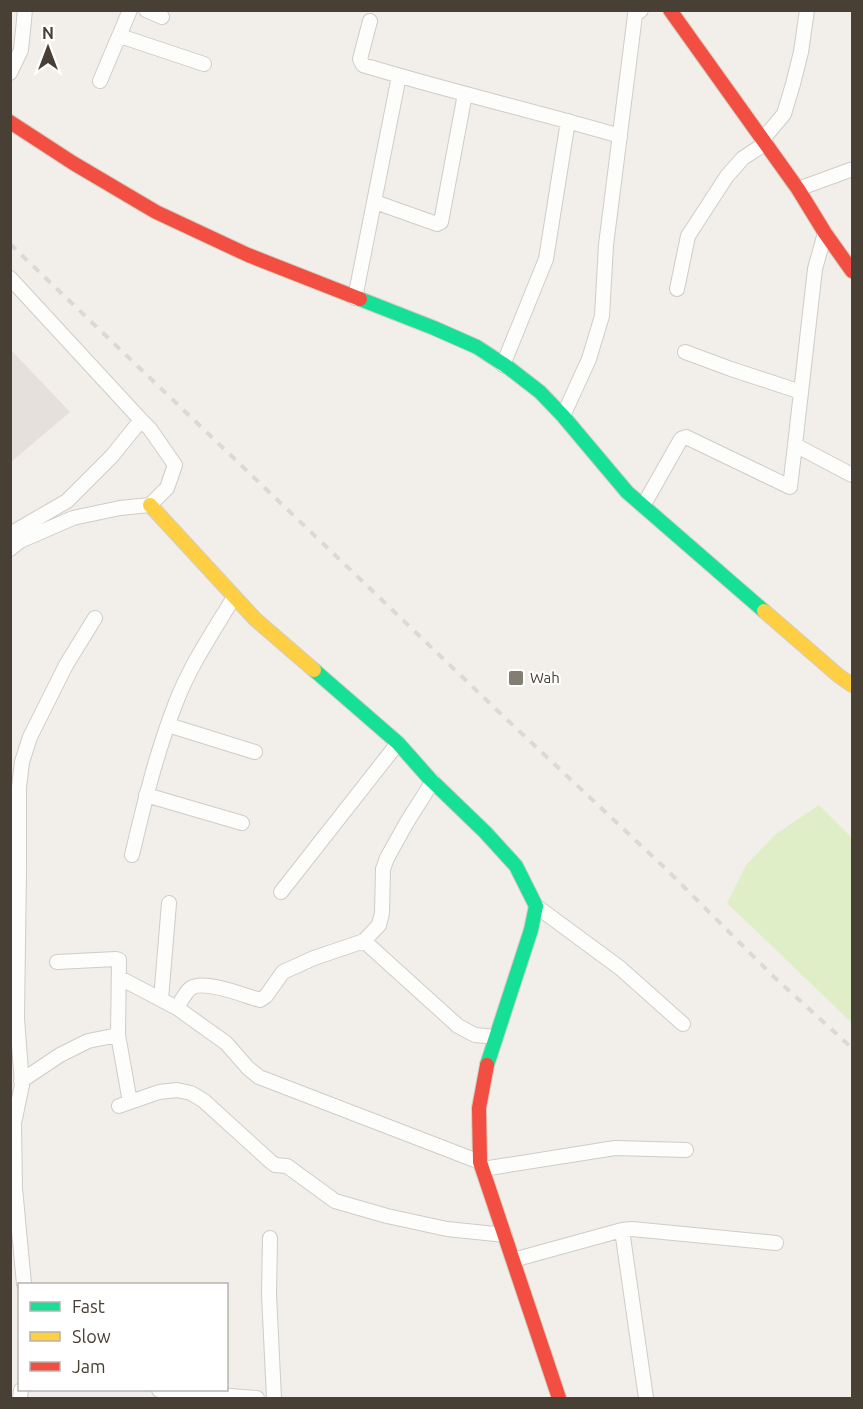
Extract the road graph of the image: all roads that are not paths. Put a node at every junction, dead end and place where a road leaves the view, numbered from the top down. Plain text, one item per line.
1 (25, 10) edge
2 (130, 10) edge
3 (146, 10) edge
4 (641, 10) edge
5 (670, 10) edge
6 (807, 10) edge
7 (162, 17) dead end
8 (370, 21) dead end
9 (120, 36) junction
10 (204, 64) dead end
11 (10, 73) edge
12 (399, 76) junction
13 (100, 81) dead end
14 (465, 94) junction
15 (568, 121) junction
16 (10, 122) edge
17 (620, 136) junction
18 (764, 141) junction
19 (852, 171) edge
20 (798, 189) junction
21 (375, 202) junction
22 (825, 233) junction
23 (852, 271) edge
24 (10, 278) edge
25 (677, 289) dead end
26 (355, 298) junction
27 (685, 352) dead end
28 (503, 364) junction
29 (801, 392) junction
30 (563, 416) junction
31 (141, 420) junction
32 (795, 445) junction
33 (852, 475) edge
34 (150, 505) junction
35 (643, 506) junction
36 (10, 534) edge
37 (10, 549) edge
38 (234, 597) junction
39 (95, 618) dead end
40 (852, 685) edge
41 (168, 725) junction
42 (398, 743) junction
43 (255, 752) dead end
44 (433, 781) junction
45 (146, 795) junction
46 (242, 823) dead end
47 (132, 855) dead end
48 (281, 892) dead end
49 (15, 899) edge
50 (169, 903) dead end
51 (536, 906) junction
52 (364, 941) junction
53 (14, 954) edge
54 (57, 962) dead end
55 (120, 978) junction
56 (161, 999) junction
57 (177, 1008) junction
58 (682, 1023) dead end
59 (118, 1035) junction
60 (496, 1037) junction
61 (21, 1081) junction
62 (686, 1150) dead end
63 (482, 1166) junction
64 (622, 1230) junction
65 (505, 1235) junction
66 (270, 1238) dead end
67 (776, 1243) dead end
68 (513, 1260) junction
69 (24, 1283) edge
70 (181, 1391) edge
71 (257, 1398) edge
72 (274, 1398) edge
73 (559, 1398) edge
74 (646, 1398) edge

1 - 11 street
2 - 9 street
3 - 7 street
4 - 17 street
5 - 18 street
6 - 18 street
8 - 12 street
9 - 10 street
9 - 13 street
12 - 14 street
12 - 21 street
14 - 15 street
14 - 21 street
15 - 17 street
15 - 28 street
16 - 26 street
17 - 30 street
18 - 20 street
18 - 25 street
19 - 20 street
20 - 22 street
21 - 26 street
22 - 23 street
22 - 29 street
24 - 31 street
26 - 28 street
27 - 29 street
28 - 30 street
29 - 32 street
30 - 35 street
31 - 34 street
31 - 36 street
32 - 33 street
32 - 35 street
34 - 37 street
34 - 38 street
35 - 40 street
38 - 41 street
38 - 42 street
39 - 49 street
41 - 43 street
41 - 45 street
42 - 44 street
42 - 48 street
44 - 51 street
44 - 52 street
45 - 46 street
45 - 47 street
49 - 53 street
50 - 56 street
51 - 58 street
51 - 60 street
52 - 57 street
52 - 60 street
53 - 61 street
54 - 55 street
55 - 56 street
55 - 59 street
56 - 57 street
57 - 63 street
59 - 61 street
59 - 65 street
60 - 63 street
61 - 69 street
62 - 63 street
63 - 65 street
64 - 67 street
64 - 68 street
64 - 74 street
65 - 68 street
66 - 72 street
68 - 73 street
70 - 71 street

